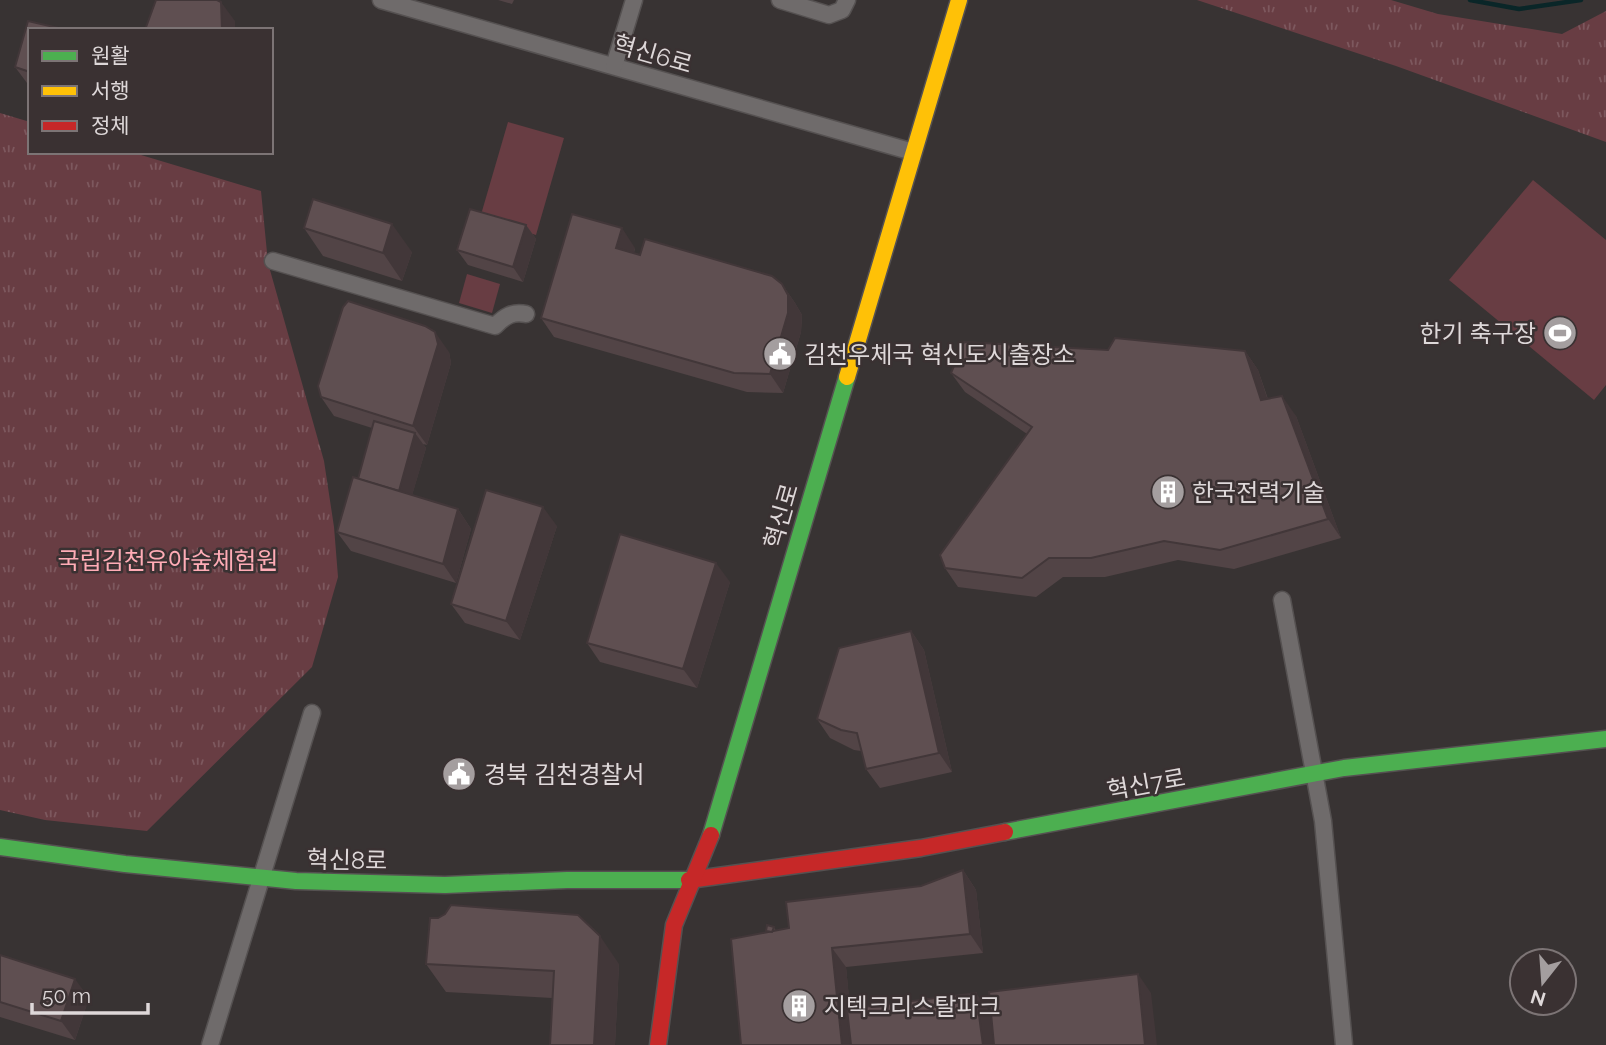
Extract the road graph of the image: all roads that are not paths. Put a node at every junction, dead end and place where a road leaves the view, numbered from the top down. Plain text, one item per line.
1 (381, 0) edge
2 (634, 0) edge
3 (780, 0) edge
4 (847, 0) edge
5 (959, 0) edge
6 (614, 66) junction
7 (913, 152) junction
8 (273, 261) dead end
9 (526, 314) dead end
10 (1282, 600) dead end
11 (313, 713) dead end
12 (1606, 739) edge
13 (1315, 773) junction
14 (0, 847) edge
15 (261, 880) junction
16 (694, 880) junction
17 (210, 1045) edge
18 (658, 1045) edge
19 (1344, 1045) edge

1 - 6 street, 혁신6로
2 - 6 street
3 - 4 street
5 - 7 street, 혁신로
6 - 7 street, 혁신6로
7 - 16 street, 혁신로
8 - 9 street
10 - 13 street
11 - 15 street
12 - 13 street, 혁신7로
13 - 16 street, 혁신7로
13 - 19 street
14 - 15 street, 혁신8로
15 - 16 street, 혁신8로
15 - 17 street
16 - 18 street, 혁신로

